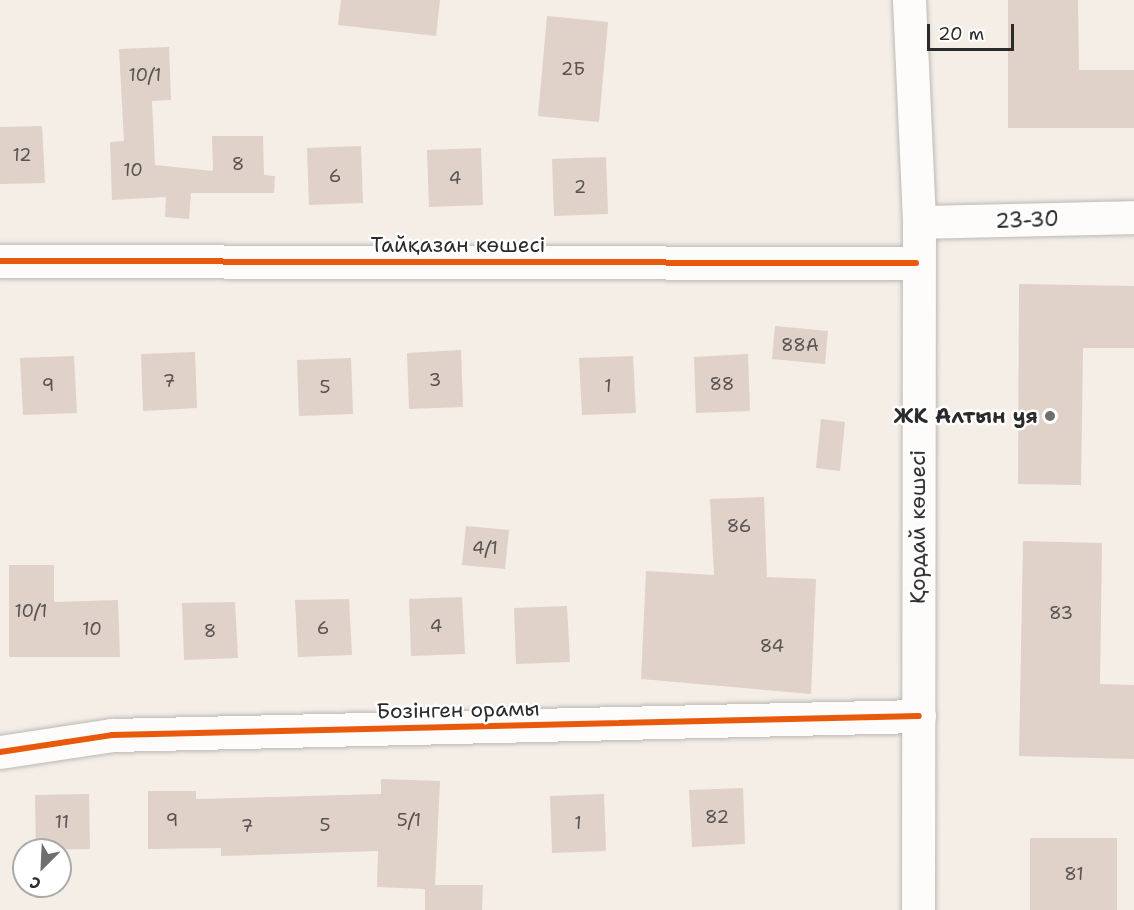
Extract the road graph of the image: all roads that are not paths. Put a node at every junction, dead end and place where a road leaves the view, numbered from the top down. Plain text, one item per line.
1 (909, 0) edge
2 (1134, 217) edge
3 (919, 222) junction
4 (0, 261) edge
5 (916, 263) junction
6 (919, 716) junction
7 (0, 752) edge
8 (918, 910) edge

1 - 3 street, Қордай көшесі
2 - 3 street, 23-30
3 - 5 street, Қордай көшесі
4 - 5 street, Тайқазан көшесі
5 - 6 street, Қордай көшесі
6 - 7 street, Бозінген орамы
6 - 8 street, Қордай көшесі

